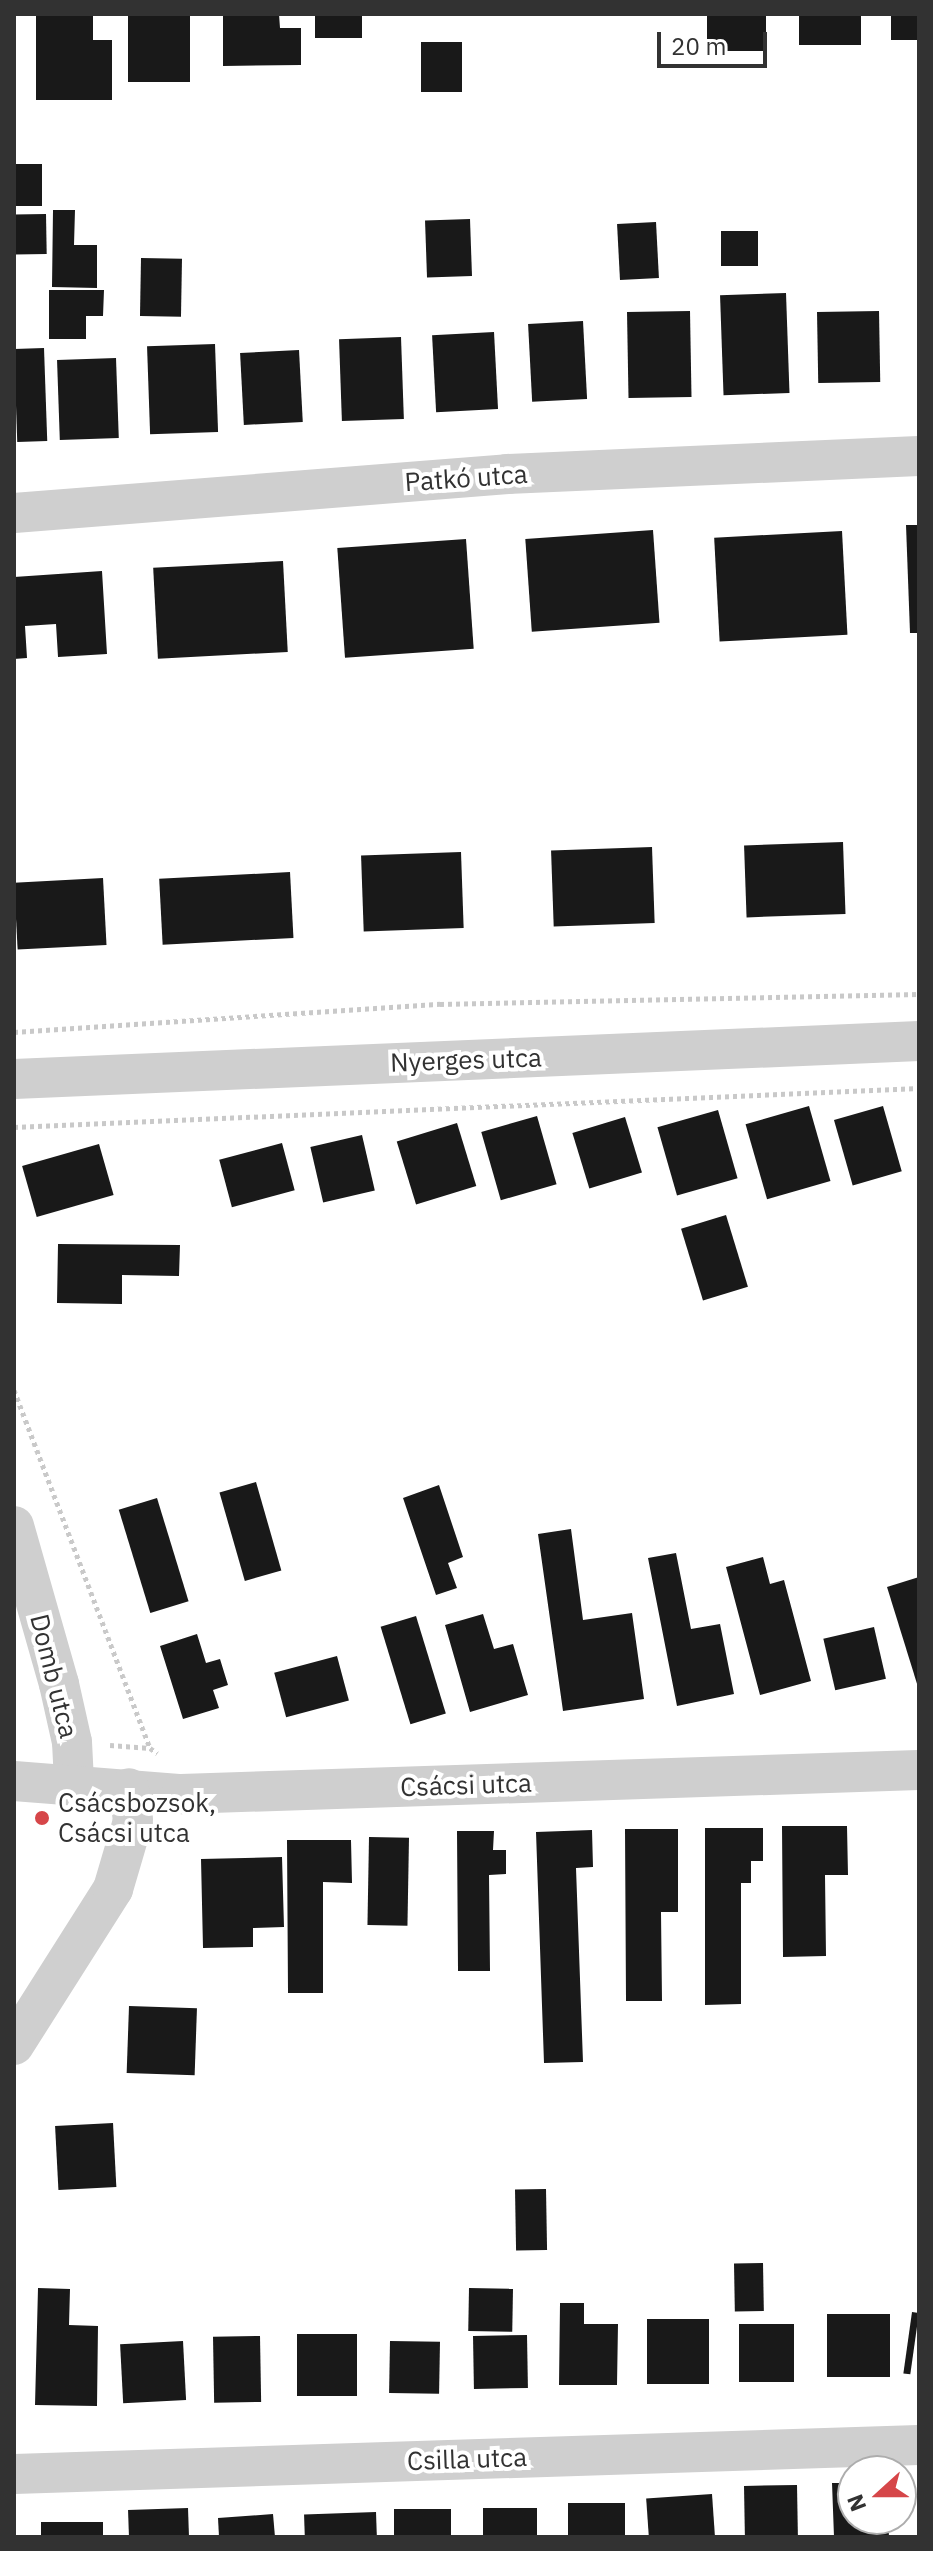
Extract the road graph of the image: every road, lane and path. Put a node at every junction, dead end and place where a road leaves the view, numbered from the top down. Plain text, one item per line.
1 (919, 456) edge
2 (14, 513) edge
3 (919, 994) edge
4 (14, 1032) edge
5 (919, 1041) edge
6 (14, 1079) edge
7 (919, 1088) edge
8 (14, 1127) edge
9 (14, 1390) edge
10 (14, 1526) edge
11 (919, 1770) edge
12 (14, 1781) edge
13 (74, 1782) junction
14 (129, 1788) junction
15 (181, 1794) junction
16 (14, 2045) edge
17 (919, 2445) edge
18 (14, 2474) edge

1 - 2 street, Patkó utca
3 - 4 path
5 - 6 street, Nyerges utca
7 - 8 path
9 - 15 path
10 - 13 street, Domb utca
11 - 15 street, Csácsi utca
12 - 13 street, Csácsi utca
13 - 14 street, Csácsi utca
14 - 15 street, Csácsi utca
14 - 16 street
17 - 18 street, Csilla utca

